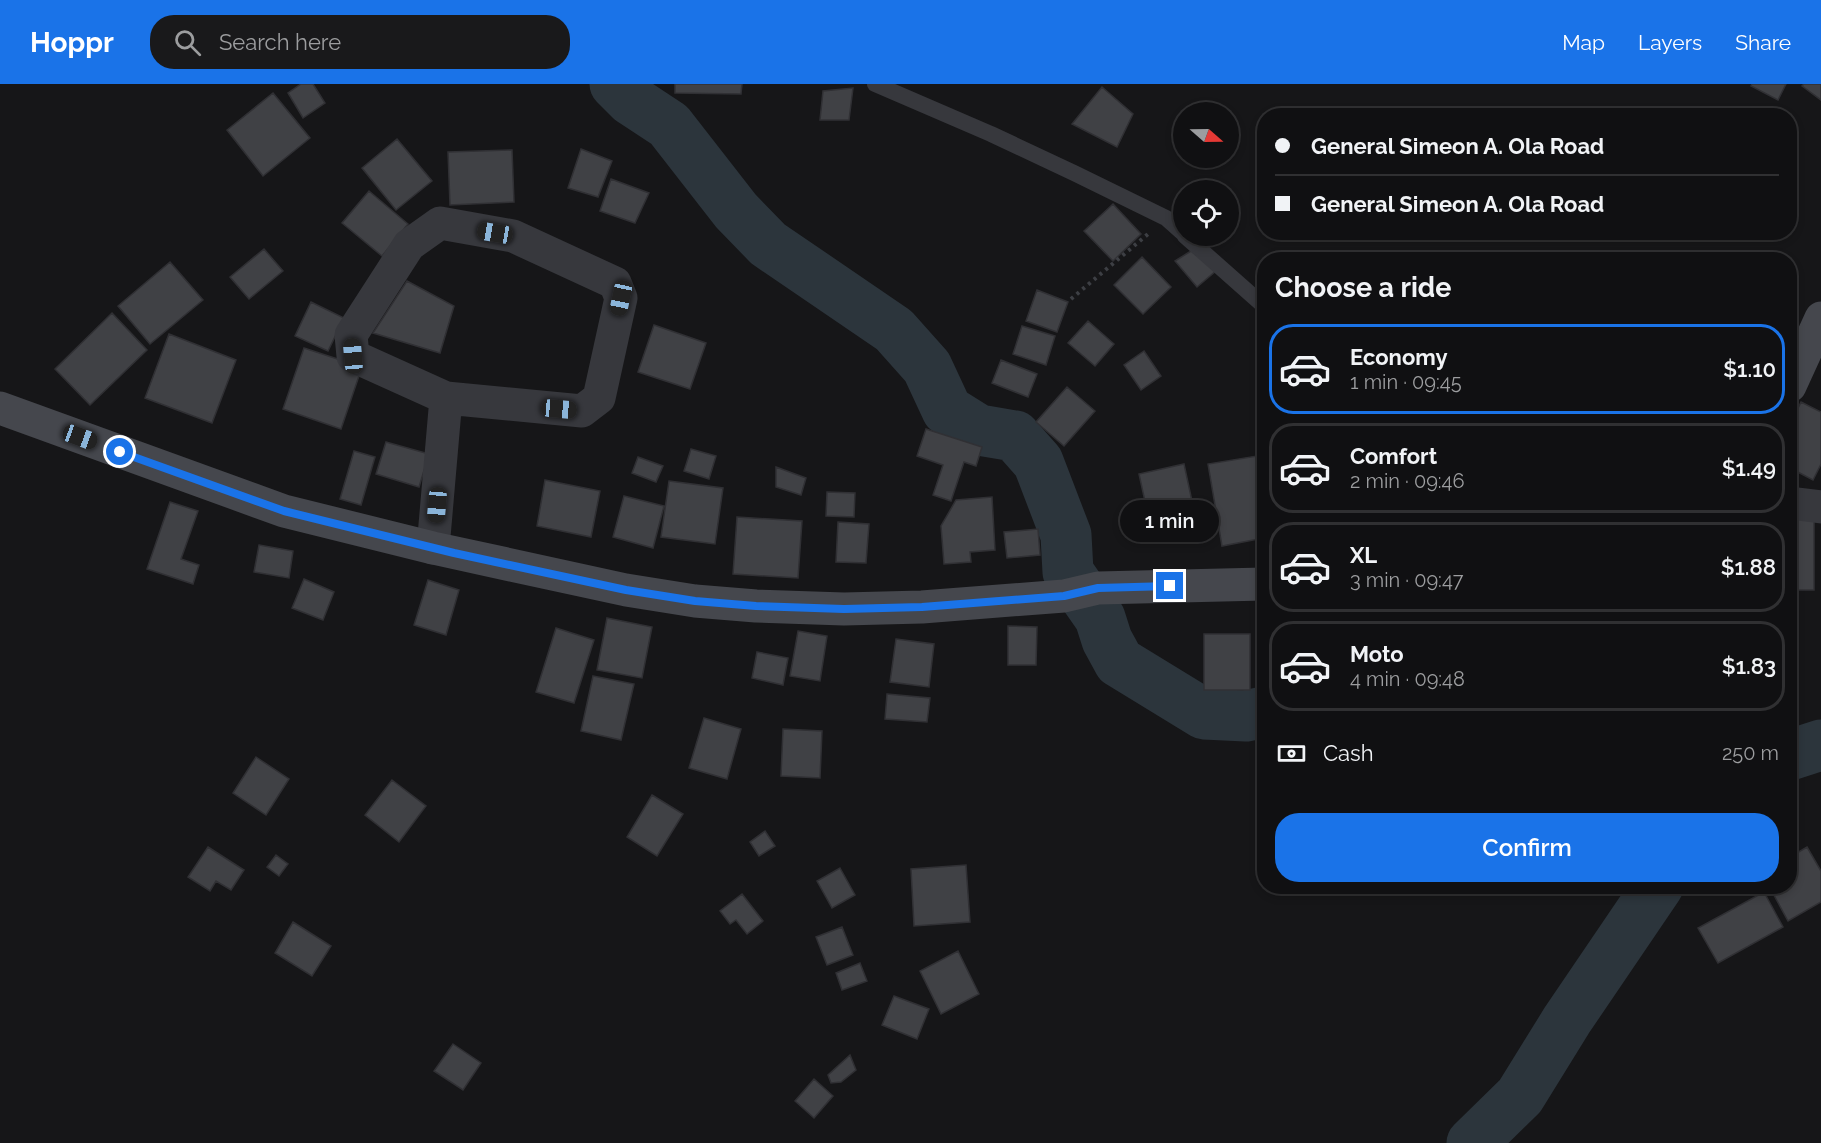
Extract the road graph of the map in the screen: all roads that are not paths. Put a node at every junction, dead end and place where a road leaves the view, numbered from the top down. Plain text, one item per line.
1 (875, 84) edge
2 (1173, 225) edge
3 (1196, 246) edge
4 (1257, 300) edge
5 (1821, 318) edge
6 (1797, 371) edge
7 (446, 398) junction
8 (0, 408) edge
9 (1797, 504) edge
10 (1821, 507) edge
11 (433, 548) junction
12 (1257, 584) edge

1 - 2 lane
3 - 4 lane
5 - 6 main road
7 - 7 street
7 - 11 street
8 - 11 main road
9 - 10 street
11 - 12 main road

